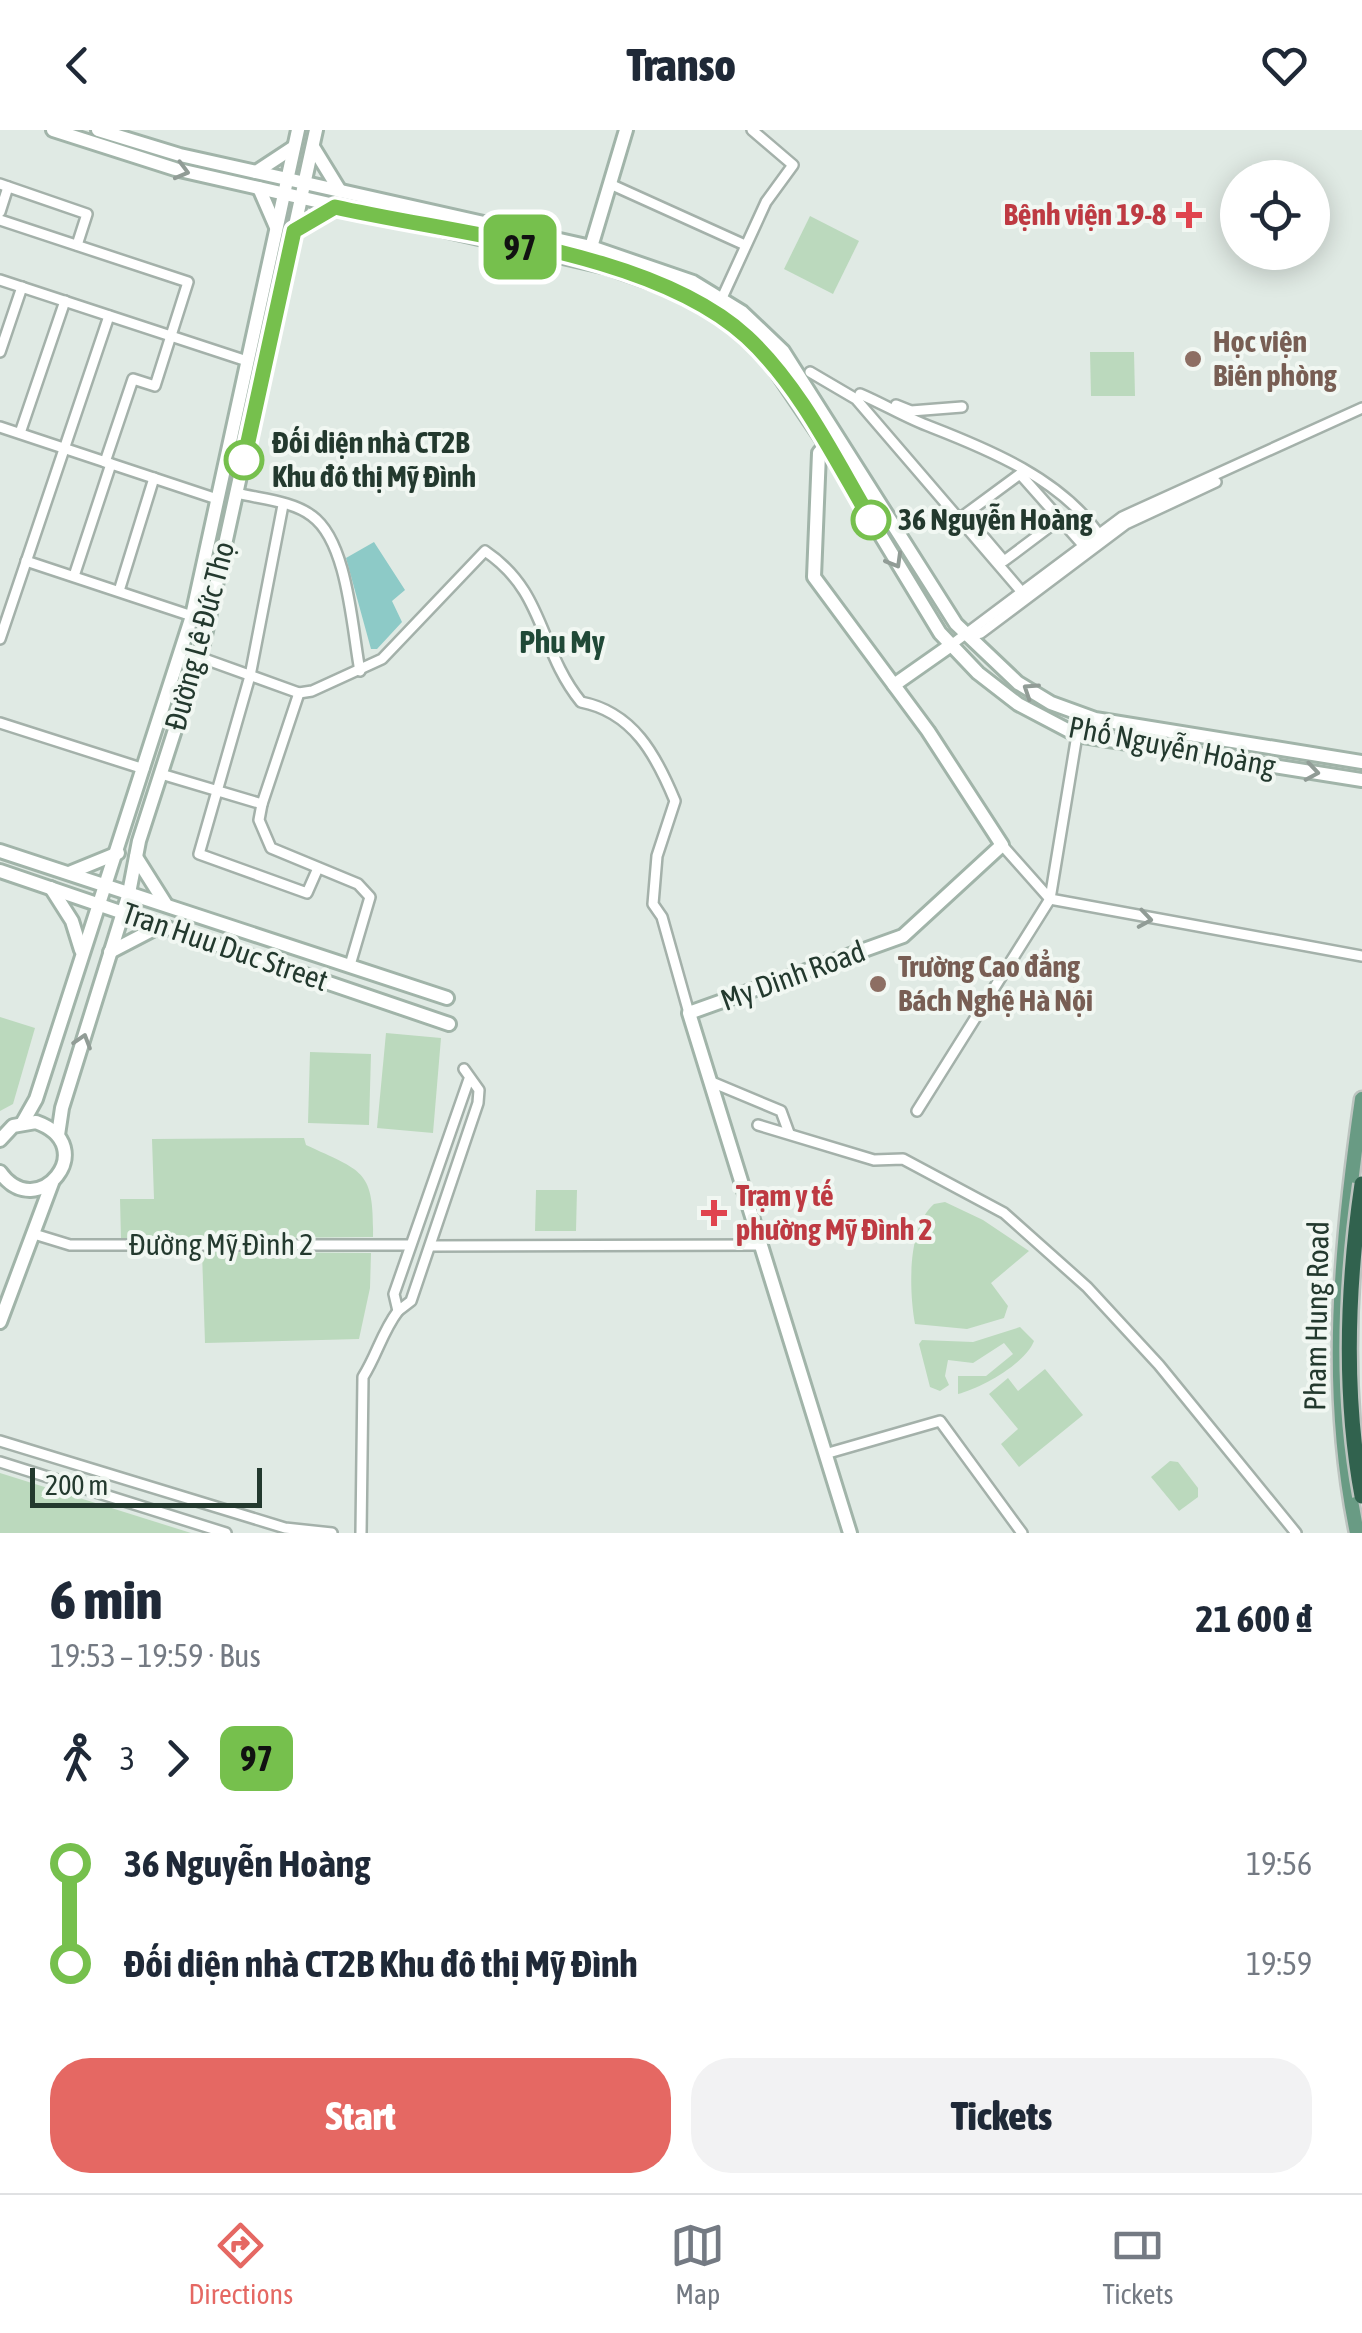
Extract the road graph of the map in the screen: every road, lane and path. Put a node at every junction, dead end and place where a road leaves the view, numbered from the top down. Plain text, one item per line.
1 (53, 130) edge
2 (298, 130) edge
3 (316, 130) edge
4 (626, 130) edge
5 (752, 130) edge
6 (105, 137) edge
7 (294, 147) junction
8 (313, 148) junction
9 (256, 172) junction
10 (305, 184) junction
11 (610, 184) junction
12 (4, 186) edge
13 (286, 186) junction
14 (259, 188) junction
15 (340, 191) junction
16 (302, 198) junction
17 (335, 207) junction
18 (0, 216) edge
19 (277, 228) junction
20 (509, 228) junction
21 (294, 231) junction
22 (506, 244) junction
23 (745, 245) junction
24 (77, 246) junction
25 (591, 246) junction
26 (0, 280) edge
27 (22, 287) junction
28 (722, 298) junction
29 (65, 301) junction
30 (109, 316) junction
31 (172, 337) junction
32 (0, 352) edge
33 (247, 362) junction
34 (810, 372) dead end
35 (962, 408) dead end
36 (1362, 408) edge
37 (0, 427) edge
38 (20, 433) junction
39 (826, 445) junction
40 (64, 448) junction
41 (108, 463) junction
42 (1220, 475) junction
43 (154, 478) junction
44 (238, 494) junction
45 (218, 499) junction
46 (283, 504) junction
47 (962, 517) junction
48 (1060, 520) junction
49 (1098, 533) junction
50 (1083, 545) junction
51 (26, 561) junction
52 (74, 576) junction
53 (118, 591) junction
54 (1021, 591) junction
55 (192, 616) junction
56 (966, 636) junction
57 (0, 639) edge
58 (951, 645) junction
59 (199, 657) junction
60 (360, 671) junction
61 (250, 676) junction
62 (894, 684) junction
63 (300, 693) junction
64 (0, 723) edge
65 (1078, 735) junction
66 (1362, 762) edge
67 (144, 768) junction
68 (160, 774) junction
69 (1362, 780) edge
70 (218, 794) junction
71 (262, 804) junction
72 (1002, 845) junction
73 (120, 846) junction
74 (136, 850) junction
75 (0, 851) edge
76 (50, 868) junction
77 (318, 868) junction
78 (0, 871) edge
79 (68, 874) junction
80 (104, 885) junction
81 (48, 887) junction
82 (129, 893) junction
83 (1050, 900) junction
84 (97, 904) junction
85 (167, 905) junction
86 (122, 912) junction
87 (160, 926) junction
88 (83, 949) junction
89 (110, 953) junction
90 (1362, 956) edge
91 (350, 965) junction
92 (447, 998) joint
93 (689, 1013) junction
94 (449, 1024) joint
95 (464, 1068) dead end
96 (469, 1079) junction
97 (714, 1084) junction
98 (1362, 1100) edge
99 (917, 1112) dead end
100 (23, 1122) junction
101 (758, 1125) dead end
102 (790, 1133) junction
103 (58, 1135) junction
104 (0, 1140) edge
105 (0, 1172) edge
106 (52, 1183) junction
107 (1362, 1184) edge
108 (34, 1234) junction
109 (410, 1245) junction
110 (760, 1245) junction
111 (431, 1246) junction
112 (1342, 1254) junction
113 (1362, 1256) edge
114 (398, 1311) junction
115 (0, 1322) edge
116 (0, 1441) edge
117 (825, 1454) junction
118 (0, 1462) edge
119 (1362, 1496) edge
120 (284, 1530) edge
121 (226, 1533) edge
122 (319, 1533) edge
123 (332, 1533) edge
124 (361, 1533) edge
125 (850, 1533) edge
126 (1022, 1533) edge
127 (1296, 1533) edge
128 (1357, 1533) edge

1 - 6 main road
2 - 7 main road, Đường Lê Đức Thọ
3 - 8 main road, Đường Lê Đức Thọ
4 - 11 main road
5 - 23 street
6 - 9 main road
6 -> 14 main road
7 - 9 main road
7 - 13 main road, Đường Lê Đức Thọ
8 - 10 main road, Đường Lê Đức Thọ
8 - 15 main road
9 - 13 main road
10 - 13 main road, Phố Nguyễn Hoàng
10 - 15 main road, Phố Nguyễn Hoàng
10 - 16 main road, Đường Lê Đức Thọ
11 - 23 street
11 - 25 main road
12 - 18 street
12 - 24 street
13 - 14 main road
13 - 16 main road, Phố Nguyễn Hoàng
13 - 19 main road, Đường Lê Đức Thọ
14 - 19 main road
15 - 20 main road, Phố Nguyễn Hoàng
16 - 17 main road, Phố Nguyễn Hoàng
16 - 21 main road, Đường Lê Đức Thọ
17 - 21 main road
17 - 22 main road, Phố Nguyễn Hoàng
18 - 24 street
19 - 33 main road, Đường Lê Đức Thọ
20 - 22 main road
20 - 25 main road, Phố Nguyễn Hoàng
21 - 44 main road, Đường Lê Đức Thọ
22 - 39 main road, Phố Nguyễn Hoàng
23 - 28 street
24 - 31 street
25 - 28 main road, Phố Nguyễn Hoàng
26 - 27 street
27 - 29 street
27 - 32 street
28 - 56 main road, Phố Nguyễn Hoàng
29 - 30 street
29 - 38 street
30 - 31 street
30 - 40 street
31 - 33 street
31 - 41 street
33 - 45 main road, Đường Lê Đức Thọ
34 - 47 street
35 - 49 street
36 - 42 street
37 - 38 street
38 - 40 street
39 -> 58 main road, Phố Nguyễn Hoàng
39 - 62 main road
40 - 41 street
40 - 51 street
41 - 43 street
41 - 52 street
42 - 49 street
42 - 56 street
43 - 45 street
43 - 53 street
44 - 46 street
44 - 59 main road, Đường Lê Đức Thọ
45 - 55 main road, Đường Lê Đức Thọ
46 - 60 street
46 - 61 street
47 - 48 street
47 - 48 street
47 - 54 street
48 - 50 street
49 - 50 street
50 - 54 street
51 - 52 street
51 - 57 street
52 - 53 street
53 - 55 street
54 - 56 street
55 - 67 main road, Đường Lê Đức Thọ
56 - 58 street
66 -> 56 main road, Phố Nguyễn Hoàng
58 - 62 main road
58 - 65 main road, Phố Nguyễn Hoàng
59 - 61 street
59 - 68 main road, Đường Lê Đức Thọ
60 - 63 street
60 - 93 street
61 - 63 street
61 - 70 street
62 - 72 main road
63 - 71 street
64 - 67 street
65 -> 69 main road, Phố Nguyễn Hoàng
65 - 83 street
67 - 73 main road, Đường Lê Đức Thọ
68 - 70 street
68 - 74 main road, Đường Lê Đức Thọ
70 - 71 street
70 - 77 street
71 - 77 street
72 - 83 street
72 - 93 main road, My Dinh Road
73 - 74 main road
73 - 79 main road
73 - 80 main road, Đường Lê Đức Thọ
74 - 82 main road, Đường Lê Đức Thọ
74 - 85 main road
75 - 76 main road, Tran Huu Duc Street
76 - 79 main road, Tran Huu Duc Street
76 - 81 main road
77 - 91 street
78 - 81 main road, Tran Huu Duc Street
79 - 80 main road, Tran Huu Duc Street
80 - 82 main road, Tran Huu Duc Street
80 - 84 main road, Đường Lê Đức Thọ
81 - 84 main road, Tran Huu Duc Street
81 - 88 main road
82 - 85 main road, Tran Huu Duc Street
82 - 86 main road, Đường Lê Đức Thọ
83 -> 90 street
83 - 99 street
84 - 86 main road, Tran Huu Duc Street
84 - 88 main road, Đường Lê Đức Thọ
85 - 91 main road, Tran Huu Duc Street
86 - 87 main road, Tran Huu Duc Street
86 - 89 main road, Đường Lê Đức Thọ
87 - 89 main road
87 - 94 main road, Tran Huu Duc Street
88 - 89 main road
88 - 100 main road, Đường Lê Đức Thọ
103 -> 89 main road, Đường Lê Đức Thọ
91 - 92 main road, Tran Huu Duc Street
92 - 94 street
93 - 97 main road, My Dinh Road
95 - 96 street
96 - 109 street
96 - 111 street
97 - 102 street
97 - 110 main road, My Dinh Road
98 - 112 main road, Pham Hung Road
100 - 103 main road
100 - 104 main road
101 - 102 street
102 - 127 street
103 - 106 main road, Đường Lê Đức Thọ
105 - 106 main road
106 - 108 main road
107 - 119 highway, bridge
108 - 109 street, Đường Mỹ Đình 2
108 - 115 main road
109 - 114 street
110 - 111 street
110 - 117 main road, My Dinh Road
111 - 114 street
112 - 113 main road
112 - 128 main road, Pham Hung Road
114 - 124 street
116 - 120 street
117 - 125 main road, My Dinh Road
117 - 126 street
118 - 121 street
120 - 122 street
122 - 123 street

